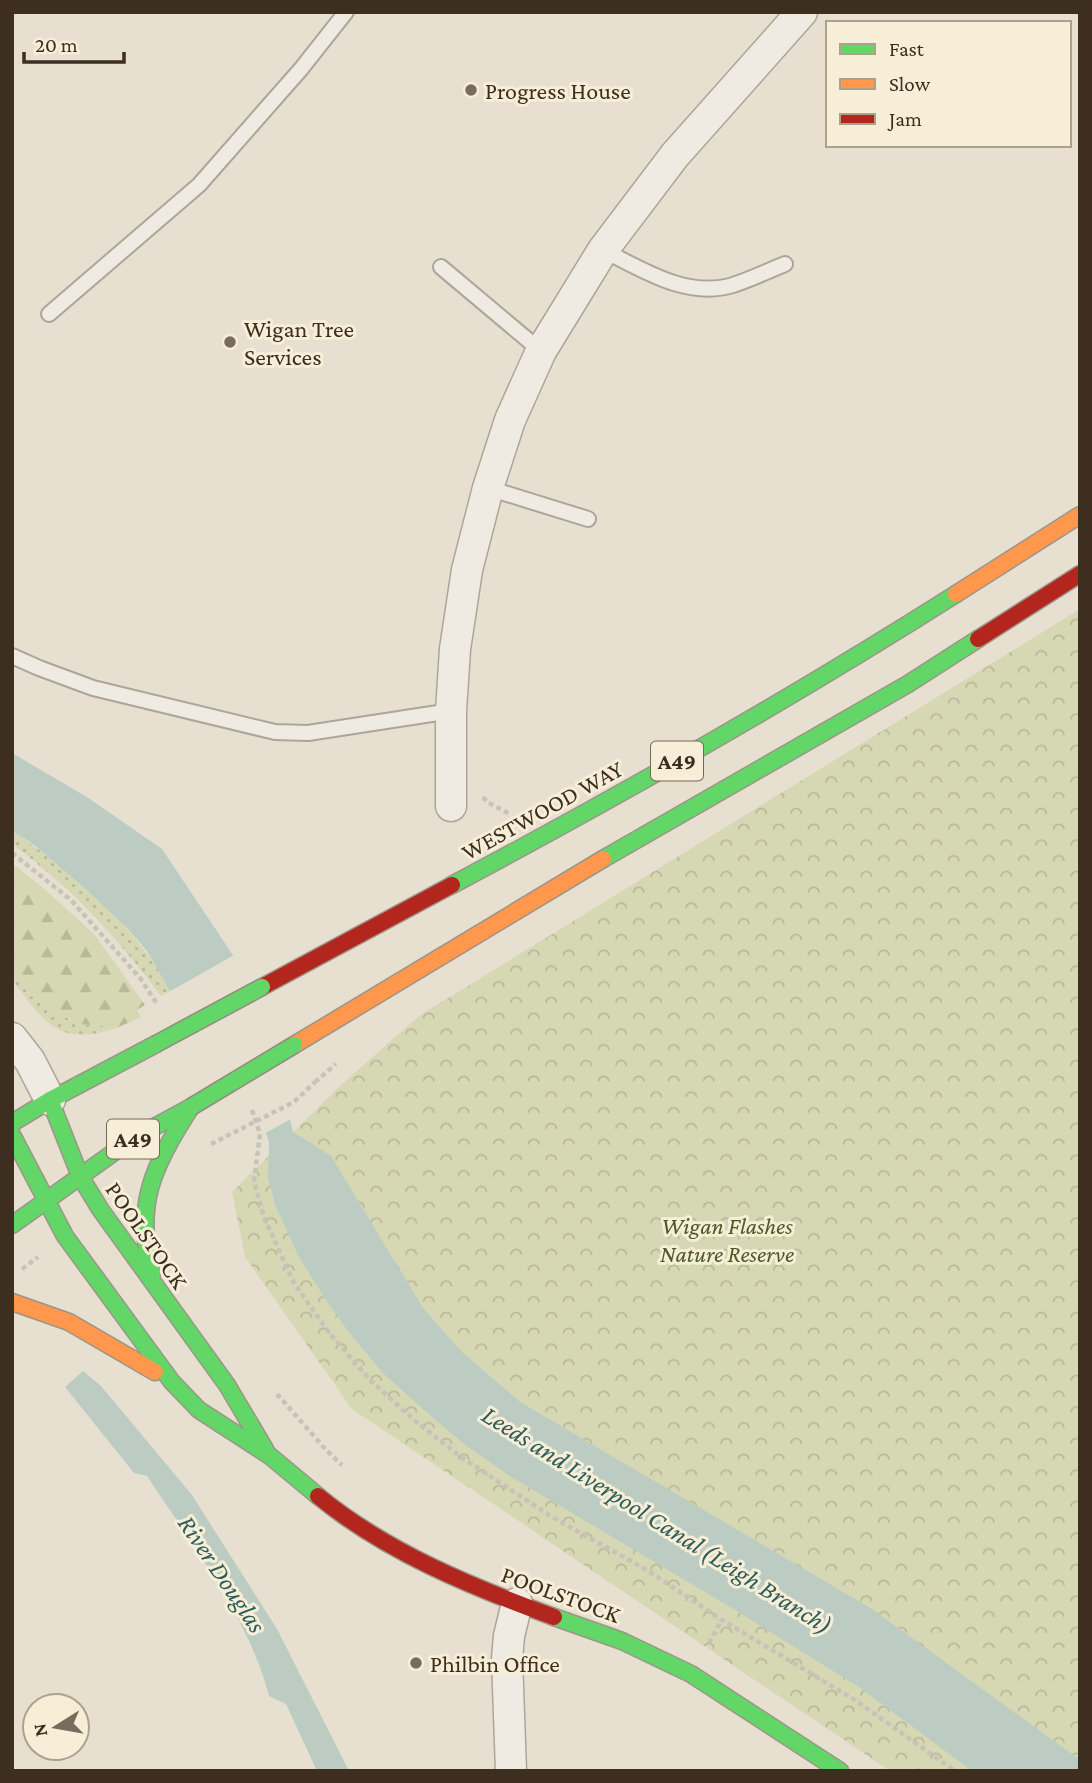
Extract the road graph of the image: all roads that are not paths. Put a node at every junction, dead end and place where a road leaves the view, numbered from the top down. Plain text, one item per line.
1 (346, 12) edge
2 (802, 12) edge
3 (603, 250) junction
4 (785, 264) dead end
5 (441, 267) dead end
6 (49, 314) dead end
7 (541, 351) junction
8 (488, 488) junction
9 (1080, 515) edge
10 (588, 519) dead end
11 (1080, 574) edge
12 (12, 656) edge
13 (451, 711) junction
14 (451, 806) dead end
15 (12, 1038) edge
16 (50, 1100) junction
17 (191, 1107) junction
18 (12, 1123) edge
19 (12, 1135) edge
20 (33, 1162) edge
21 (80, 1176) junction
22 (46, 1203) junction
23 (12, 1225) edge
24 (159, 1291) junction
25 (12, 1302) edge
26 (172, 1382) junction
27 (270, 1456) junction
28 (517, 1603) junction
29 (512, 1771) edge
30 (840, 1771) edge

1 - 6 lane
2 - 3 street
3 - 4 lane
3 - 7 street
5 - 7 lane
7 - 8 street
8 - 10 lane
8 - 13 street
9 - 16 main road, WESTWOOD WAY / A49, bridge
11 - 17 main road, A49, bridge
12 - 13 lane
13 - 14 street
15 - 16 street
16 - 18 main road, WESTWOOD WAY / A49
16 - 21 main road, POOLSTOCK
17 - 21 main road, A49
17 - 24 main road
19 - 20 main road, POOLSTOCK
20 - 21 main road
20 - 22 main road, POOLSTOCK
21 - 22 main road, A49
21 - 24 main road, POOLSTOCK
22 - 23 main road, A49
22 - 26 main road, POOLSTOCK
24 - 27 main road, POOLSTOCK
25 - 26 main road
26 - 27 main road, POOLSTOCK
27 - 28 main road, POOLSTOCK
28 - 29 street
28 - 30 main road, POOLSTOCK

